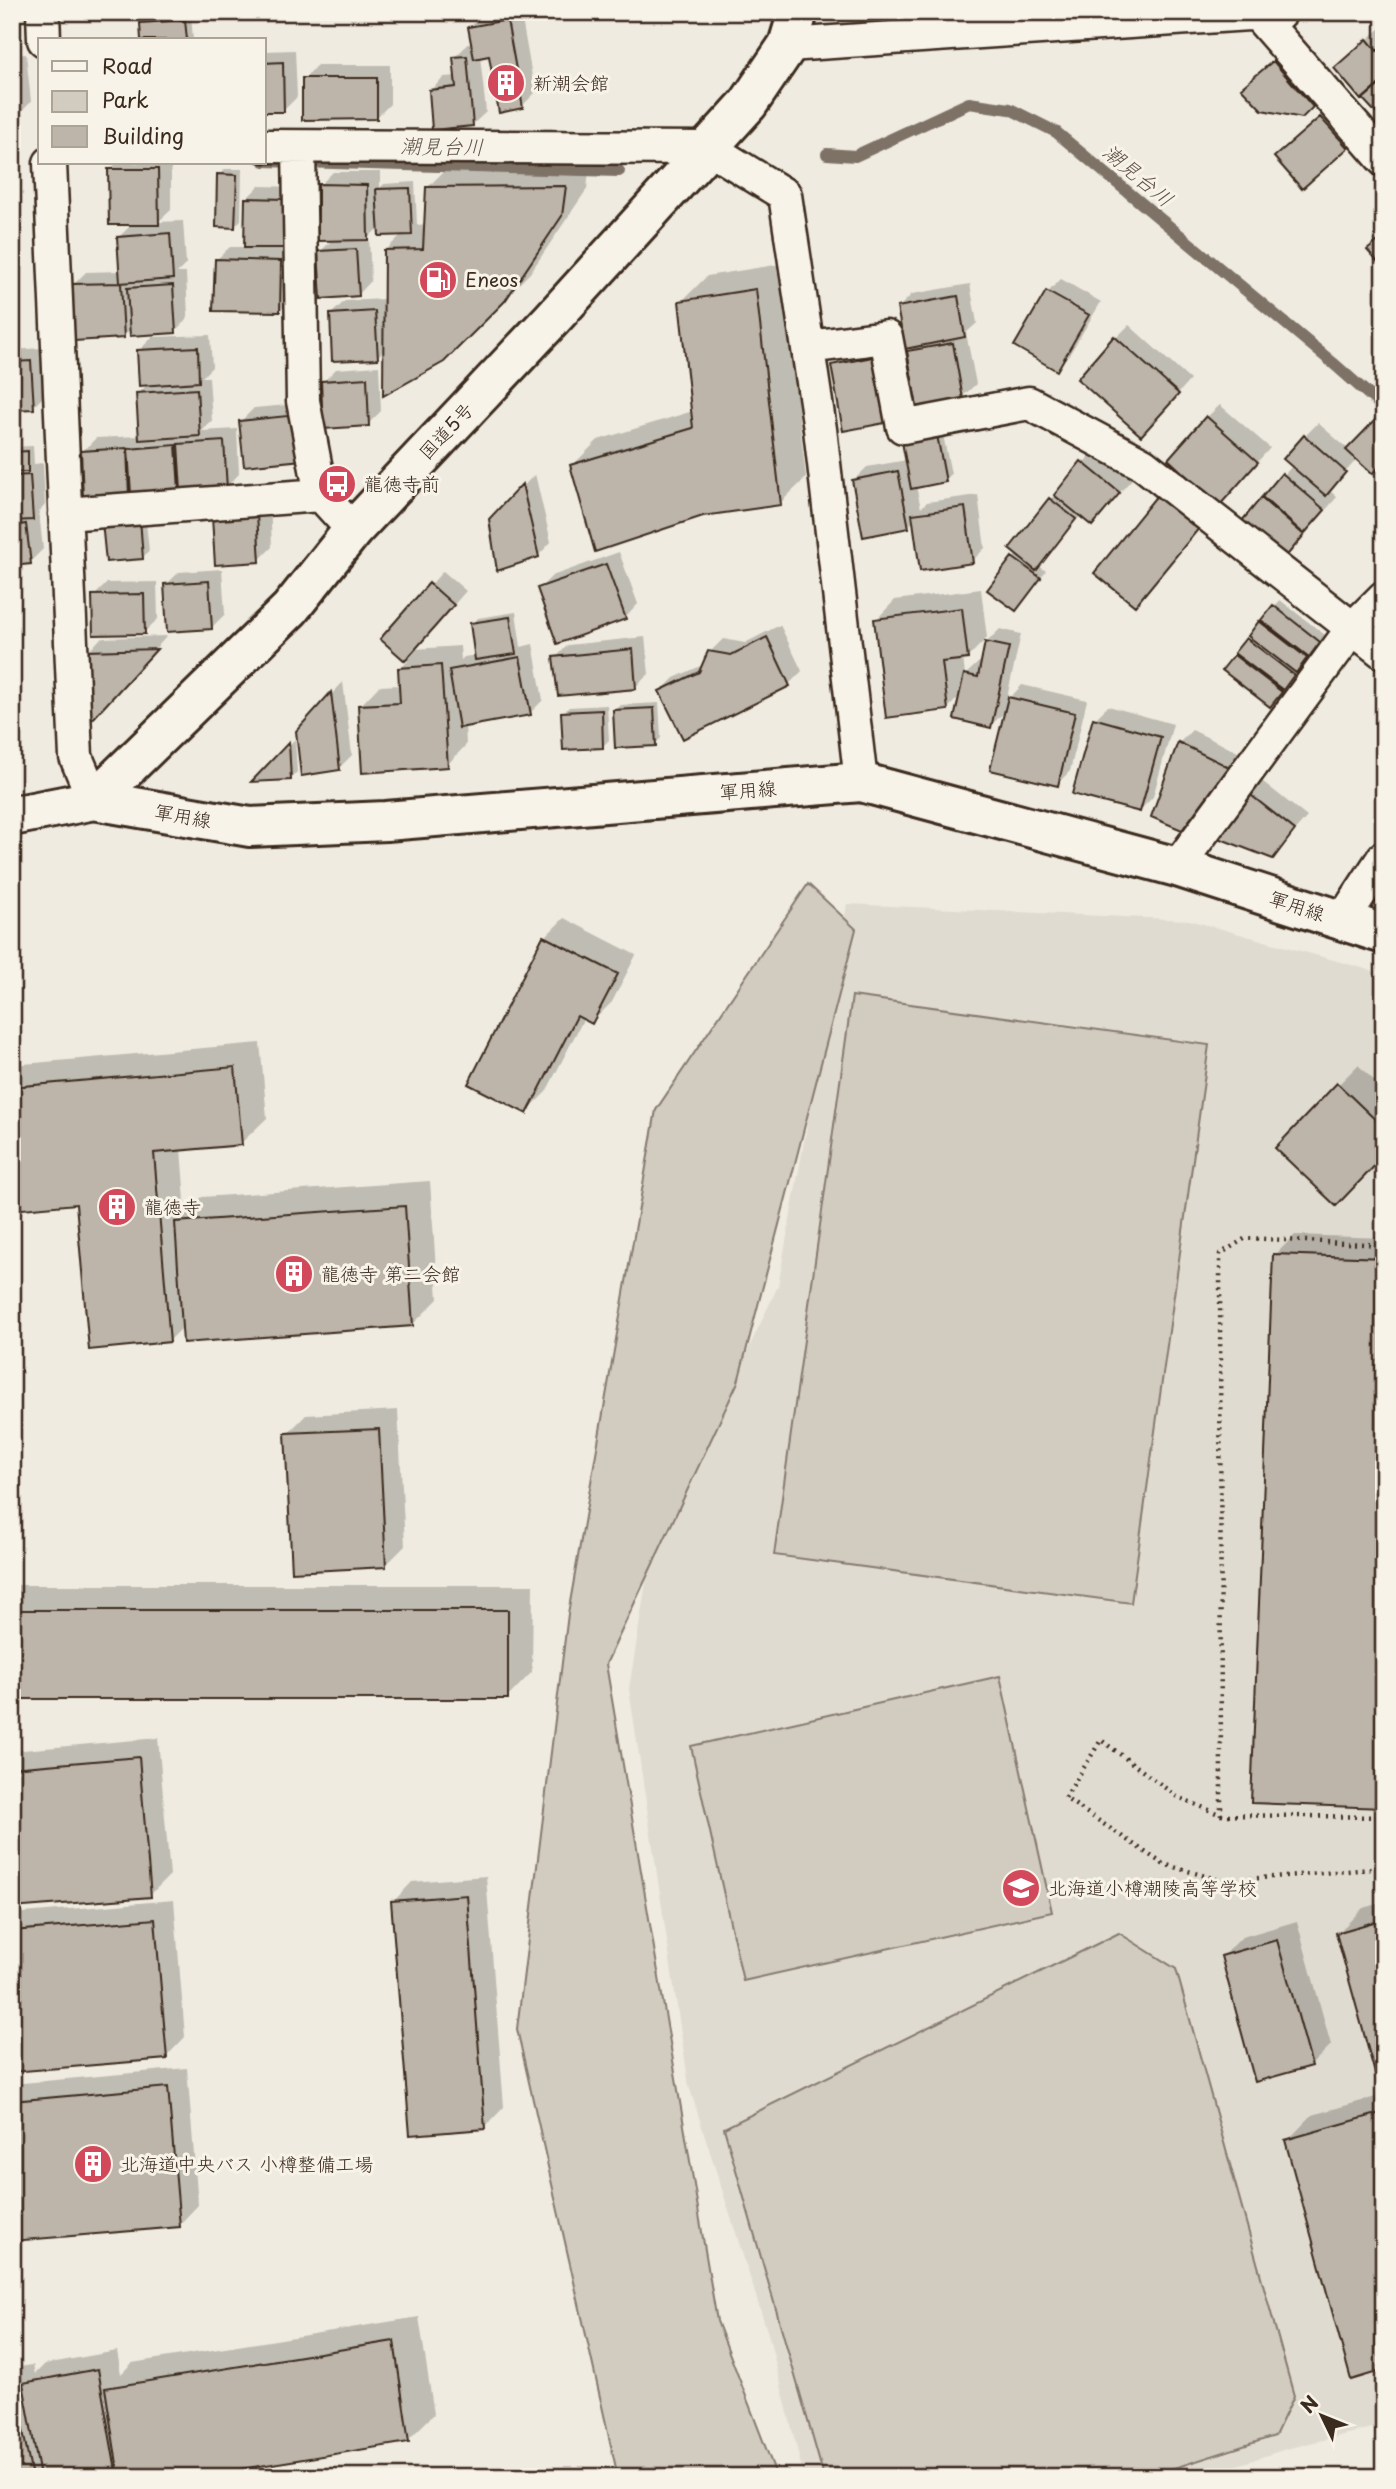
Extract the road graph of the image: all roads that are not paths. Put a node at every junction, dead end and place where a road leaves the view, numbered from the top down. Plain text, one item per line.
1 (43, 12) edge
2 (1269, 14) edge
3 (787, 23) edge
4 (44, 38) edge
5 (266, 147) edge
6 (709, 148) junction
7 (300, 159) junction
8 (1384, 160) edge
9 (50, 164) edge
10 (809, 347) junction
11 (321, 495) junction
12 (65, 514) junction
13 (353, 530) junction
14 (1384, 597) edge
15 (1352, 629) junction
16 (1384, 653) edge
17 (861, 782) junction
18 (94, 800) junction
19 (12, 816) edge
20 (1384, 857) edge
21 (1177, 867) junction
22 (1342, 921) junction
23 (1384, 934) edge

1 - 4 street
2 - 3 street
2 - 8 street
3 - 6 main road, 国道5号
5 - 7 street
6 - 7 street
6 - 10 street
6 - 13 main road, 国道5号
7 - 11 street
9 - 12 street
10 - 15 street
10 - 17 street
11 - 12 street
11 - 13 street
12 - 18 street
13 - 18 main road, 国道5号
14 - 15 street
15 - 16 street
15 - 21 street
17 - 18 main road, 軍用線
17 - 21 main road, 軍用線
18 - 19 main road
20 - 22 street
21 - 22 main road, 軍用線
22 - 23 main road, 軍用線

